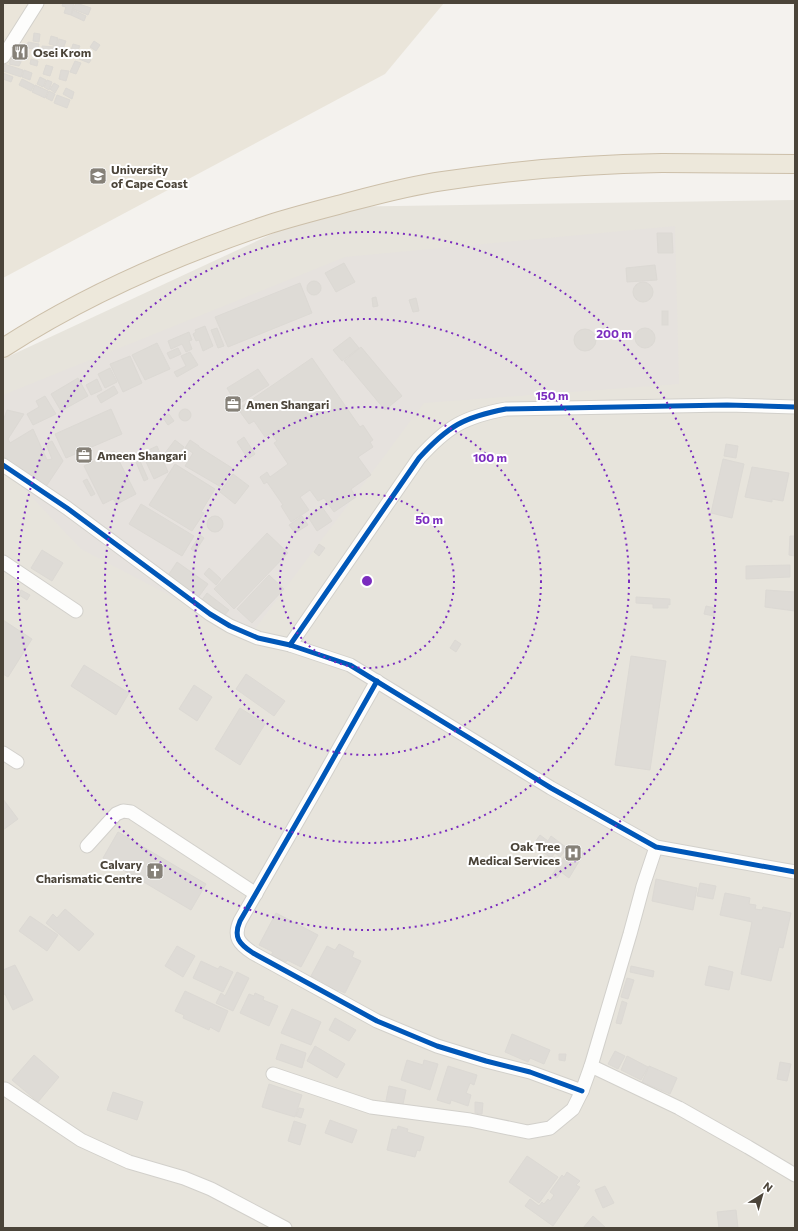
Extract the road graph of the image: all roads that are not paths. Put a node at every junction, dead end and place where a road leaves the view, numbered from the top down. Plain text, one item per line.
1 (37, 3) edge
2 (3, 57) edge
3 (795, 164) edge
4 (3, 348) edge
5 (795, 407) edge
6 (3, 465) edge
7 (3, 562) edge
8 (76, 611) dead end
9 (290, 645) junction
10 (377, 680) junction
11 (3, 753) edge
12 (17, 762) dead end
13 (88, 846) dead end
14 (656, 847) junction
15 (795, 872) edge
16 (256, 894) junction
17 (591, 1066) junction
18 (273, 1074) dead end
19 (4, 1091) edge
20 (582, 1091) junction
21 (795, 1175) edge
22 (285, 1228) edge

1 - 2 street
3 - 4 highway
5 - 9 street
6 - 9 street
7 - 8 street
9 - 10 street
10 - 14 street
10 - 16 street
11 - 12 street
13 - 16 street
14 - 15 street
14 - 17 street
16 - 20 street
17 - 20 street
17 - 21 street
18 - 20 street
19 - 22 street

